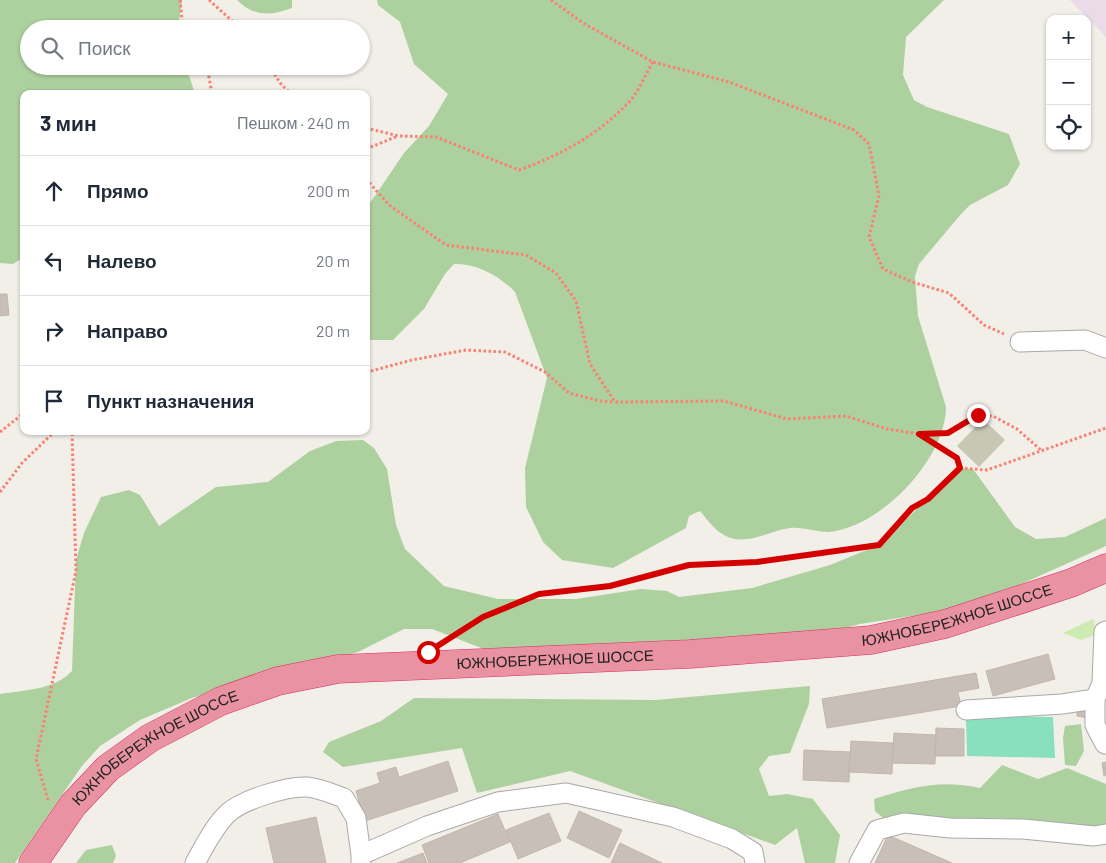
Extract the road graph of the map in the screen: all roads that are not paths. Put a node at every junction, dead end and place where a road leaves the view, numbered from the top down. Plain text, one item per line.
1 (1020, 342) road end
2 (1106, 348) edge
3 (1106, 568) edge
4 (1106, 589) edge
5 (1106, 630) edge
6 (1101, 689) edge
7 (966, 710) dead end
8 (1105, 744) edge
9 (1106, 834) edge
10 (361, 859) edge
11 (33, 863) edge
12 (54, 863) edge
13 (195, 863) edge
14 (755, 863) edge
15 (858, 863) edge

1 - 2 street
3 - 11 highway, ЮЖНОБЕРЕЖНОЕ ШОССЕ
4 - 12 highway, ЮЖНОБЕРЕЖНОЕ ШОССЕ
5 - 6 street
6 - 7 street
6 - 8 street
9 - 15 street
10 - 13 street
10 - 14 street

